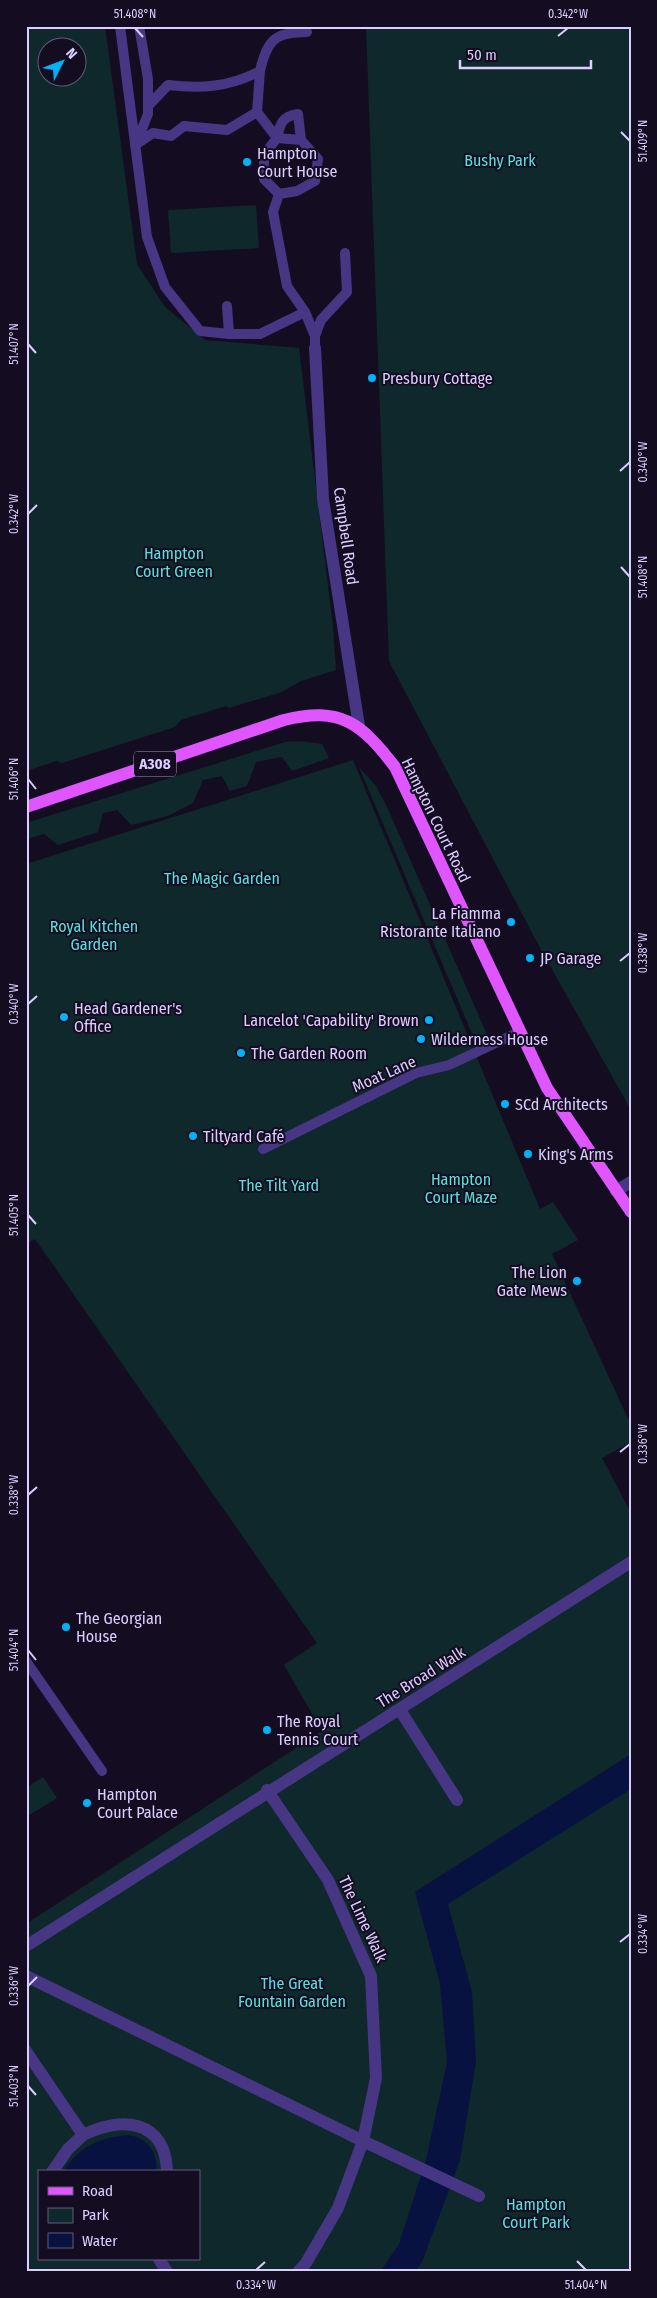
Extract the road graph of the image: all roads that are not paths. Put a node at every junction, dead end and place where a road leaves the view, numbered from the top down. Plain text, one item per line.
1 (120, 26) edge
2 (139, 26) edge
3 (307, 32) dead end
4 (260, 71) junction
5 (148, 106) junction
6 (257, 112) junction
7 (278, 138) junction
8 (301, 140) junction
9 (135, 145) junction
10 (279, 194) junction
11 (345, 253) dead end
12 (227, 306) dead end
13 (305, 312) junction
14 (229, 334) junction
15 (315, 342) junction
16 (359, 726) junction
17 (26, 807) edge
18 (520, 1032) junction
19 (263, 1149) dead end
20 (631, 1182) edge
21 (616, 1191) junction
22 (631, 1212) edge
23 (631, 1562) edge
24 (26, 1660) edge
25 (400, 1710) junction
26 (102, 1772) dead end
27 (267, 1790) junction
28 (457, 1800) dead end
29 (26, 1946) edge
30 (26, 1976) edge
31 (26, 2051) edge
32 (83, 2135) junction
33 (363, 2141) junction
34 (53, 2170) edge
35 (167, 2170) edge
36 (479, 2196) dead end
37 (160, 2260) edge
38 (167, 2272) edge
39 (298, 2272) edge

1 - 9 lane
2 - 5 lane
3 - 4 lane
4 - 5 lane
4 - 6 lane
5 - 9 lane
6 - 7 lane
6 - 9 lane
7 - 8 lane
7 - 8 lane
7 - 10 lane
8 - 10 lane
9 - 14 lane
10 - 13 lane
11 - 15 lane
12 - 14 lane
13 - 14 lane
13 - 15 lane
15 - 16 street, Campbell Road
16 - 17 main road, Hampton Court Road / A308
16 - 18 main road, Hampton Court Road / A308
18 - 19 lane, Moat Lane
18 - 21 main road, Hampton Court Road / A308
20 - 21 street
21 - 22 main road, Hampton Court Road / A308
23 - 25 street, The Broad Walk
24 - 26 lane
25 - 27 street, The Broad Walk
25 - 28 street
27 - 29 street, The Broad Walk
27 - 33 street, The Lime Walk
30 - 33 street
31 - 32 street
32 - 34 street
32 - 35 street
33 - 36 street
33 - 39 street, The Lime Walk
37 - 38 street

